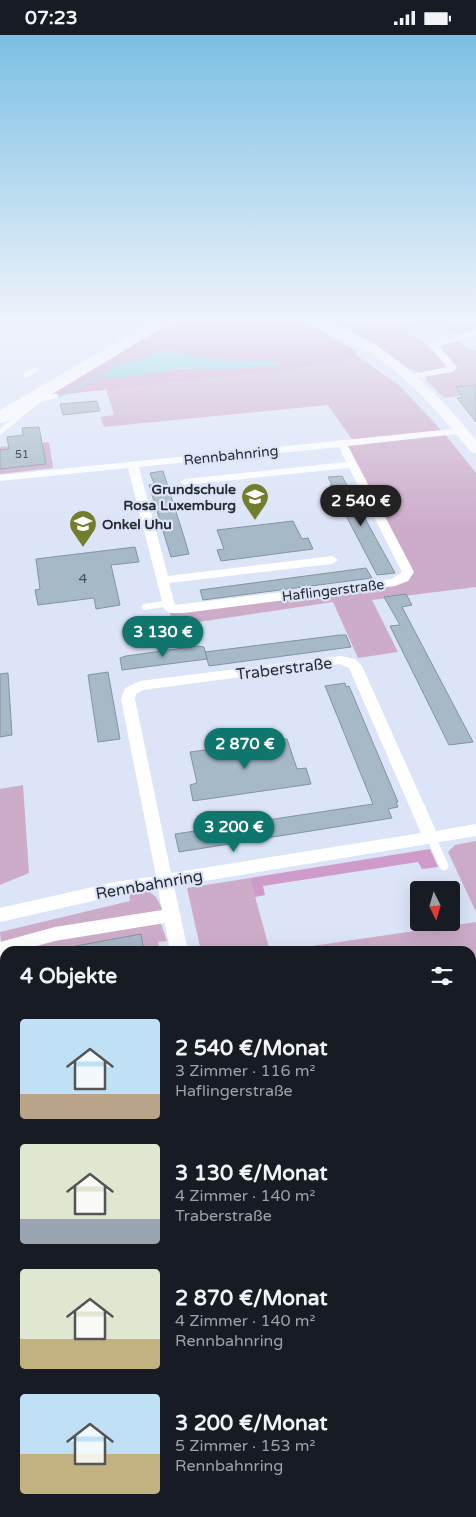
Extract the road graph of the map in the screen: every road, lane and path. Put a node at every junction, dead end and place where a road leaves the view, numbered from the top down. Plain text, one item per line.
1 (34, 387) edge
2 (52, 387) edge
3 (416, 387) edge
4 (56, 396) dead end
5 (0, 407) edge
6 (0, 418) edge
7 (458, 431) junction
8 (0, 432) edge
9 (342, 443) junction
10 (476, 449) edge
11 (476, 461) edge
12 (354, 464) junction
13 (133, 465) junction
14 (0, 478) edge
15 (185, 482) dead end
16 (332, 560) dead end
17 (162, 580) junction
18 (169, 603) junction
19 (145, 607) dead end
20 (476, 830) edge
21 (431, 837) junction
22 (444, 866) dead end
23 (165, 881) junction
24 (0, 915) edge
25 (172, 915) junction
26 (11, 946) edge
27 (178, 946) edge

1 - 5 highway
2 - 6 highway
3 - 7 street
4 - 8 lane
7 - 9 street, Rennbahnring
7 - 10 street
7 - 11 street
9 - 12 street, Haflingerstraße
9 - 13 street, Rennbahnring
12 - 15 street
12 - 18 street, Haflingerstraße
13 - 14 street, Rennbahnring
13 - 17 street
16 - 17 street, Haflingerstraße
17 - 18 street
18 - 19 lane
20 - 21 street, Rennbahnring
21 - 22 lane
21 - 23 street, Rennbahnring
21 - 23 street, Traberstraße
23 - 24 street, Rennbahnring
23 - 25 street
25 - 26 street
25 - 27 street

